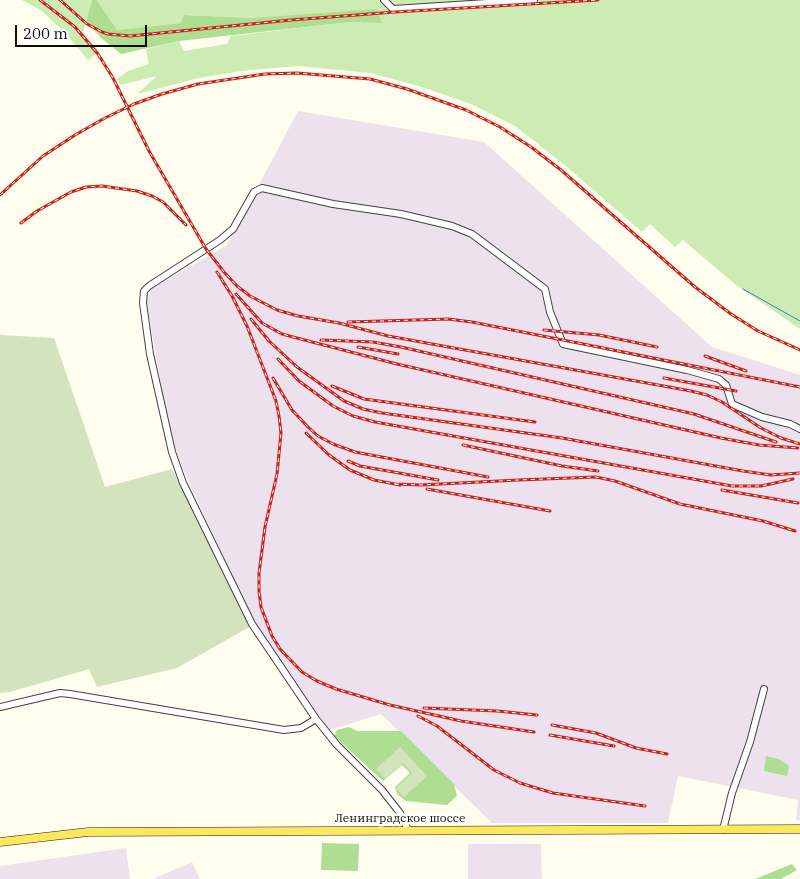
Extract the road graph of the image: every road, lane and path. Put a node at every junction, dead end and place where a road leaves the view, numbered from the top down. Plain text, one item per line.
1 (384, 0) edge
2 (534, 0) edge
3 (800, 429) edge
4 (764, 690) dead end
5 (0, 708) edge
6 (316, 720) junction
7 (800, 829) edge
8 (408, 830) junction
9 (724, 830) junction
10 (0, 842) edge

1 - 2 street
3 - 6 street
4 - 9 street
5 - 6 street
6 - 8 street
7 - 9 main road, Ленинградское шоссе
8 - 9 main road, Ленинградское шоссе
8 - 10 main road, Ленинградское шоссе

